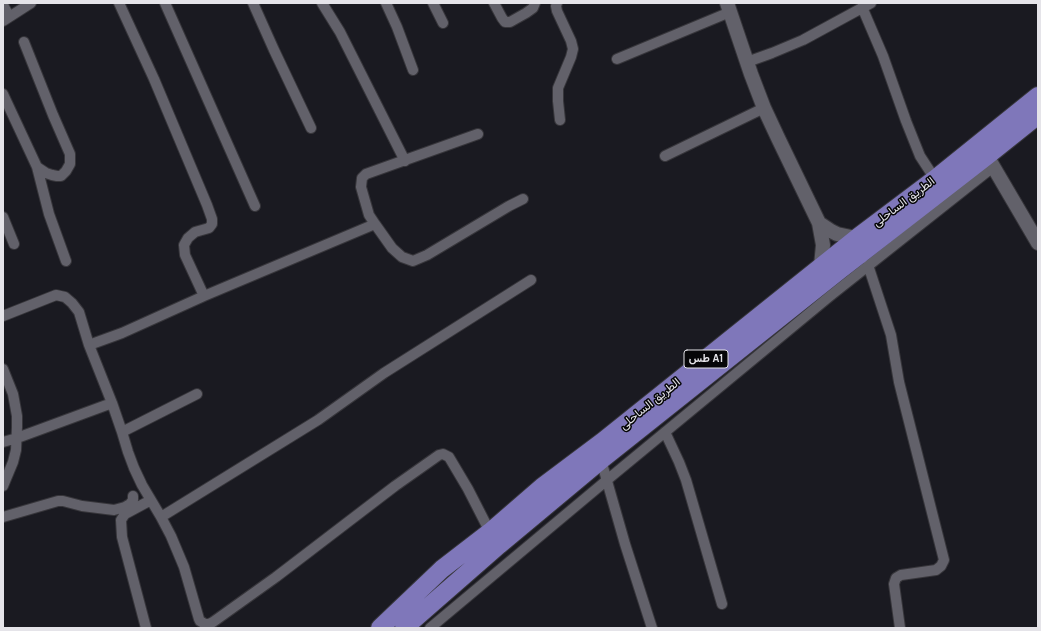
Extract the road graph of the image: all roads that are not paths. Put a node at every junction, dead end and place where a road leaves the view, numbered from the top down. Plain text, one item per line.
1 (31, 3) edge
2 (119, 3) edge
3 (165, 3) edge
4 (253, 3) edge
5 (322, 3) edge
6 (386, 3) edge
7 (433, 3) edge
8 (494, 3) edge
9 (535, 3) edge
10 (557, 3) edge
11 (3, 5) edge
12 (866, 5) edge
13 (729, 7) edge
14 (6, 19) edge
15 (442, 23) dead end
16 (24, 42) dead end
17 (617, 59) dead end
18 (747, 62) junction
19 (413, 70) dead end
20 (3, 94) edge
21 (1038, 96) edge
22 (764, 108) junction
23 (1038, 115) edge
24 (560, 120) dead end
25 (311, 128) dead end
26 (478, 134) dead end
27 (998, 138) junction
28 (665, 156) dead end
29 (405, 161) junction
30 (990, 161) junction
31 (37, 167) junction
32 (935, 179) junction
33 (523, 199) dead end
34 (254, 206) dead end
35 (3, 217) edge
36 (820, 223) junction
37 (375, 224) junction
38 (858, 237) junction
39 (1038, 243) edge
40 (14, 244) dead end
41 (66, 261) dead end
42 (821, 266) junction
43 (868, 266) junction
44 (531, 280) dead end
45 (204, 296) junction
46 (3, 316) edge
47 (89, 345) junction
48 (3, 369) edge
49 (197, 394) dead end
50 (112, 403) junction
51 (122, 432) junction
52 (665, 432) junction
53 (17, 438) junction
54 (3, 442) edge
55 (601, 460) junction
56 (607, 480) junction
57 (3, 486) edge
58 (133, 496) dead end
59 (151, 500) junction
60 (3, 517) edge
61 (161, 517) junction
62 (490, 532) junction
63 (722, 604) dead end
64 (406, 627) edge
65 (146, 628) edge
66 (380, 628) edge
67 (430, 628) edge
68 (652, 628) edge
69 (900, 628) edge

1 - 14 street
2 - 45 street
3 - 34 street
4 - 25 street
5 - 29 street
6 - 19 street
7 - 15 street
8 - 9 street
10 - 24 street
11 - 14 street
12 - 18 street
12 - 32 street
13 - 17 street
13 - 18 street
16 - 31 street
18 - 22 street
20 - 31 street
21 - 27 highway, الطريق الساحلى / طس A1
22 - 28 street
22 - 36 street
23 - 27 highway, الطريق الساحلى / طس A1
26 - 29 street
27 - 30 highway, الطريق الساحلى / طس A1
27 - 32 highway, الطريق الساحلى / طس A1
29 - 37 street
30 - 39 street
30 - 43 street
30 - 55 highway, الطريق الساحلى / طس A1
31 - 41 street
32 - 38 highway, الطريق الساحلى / طس A1
33 - 37 street
35 - 40 street
36 - 38 street
36 - 42 street
37 - 45 street
38 - 42 highway, الطريق الساحلى / طس A1
42 - 62 highway, الطريق الساحلى / طس A1
43 - 52 street
43 - 69 street
44 - 61 street
45 - 47 street
46 - 47 street
47 - 50 street
48 - 53 street
49 - 51 street
50 - 51 street
50 - 53 street
51 - 59 street
52 - 56 street
52 - 63 street
53 - 54 street
53 - 57 street
55 - 56 street
55 - 64 highway, الطريق الساحلى / طس A1
56 - 67 street
56 - 68 street
58 - 60 street
59 - 61 street
59 - 65 street
61 - 62 street
62 - 66 highway, الطريق الساحلى / طس A1

